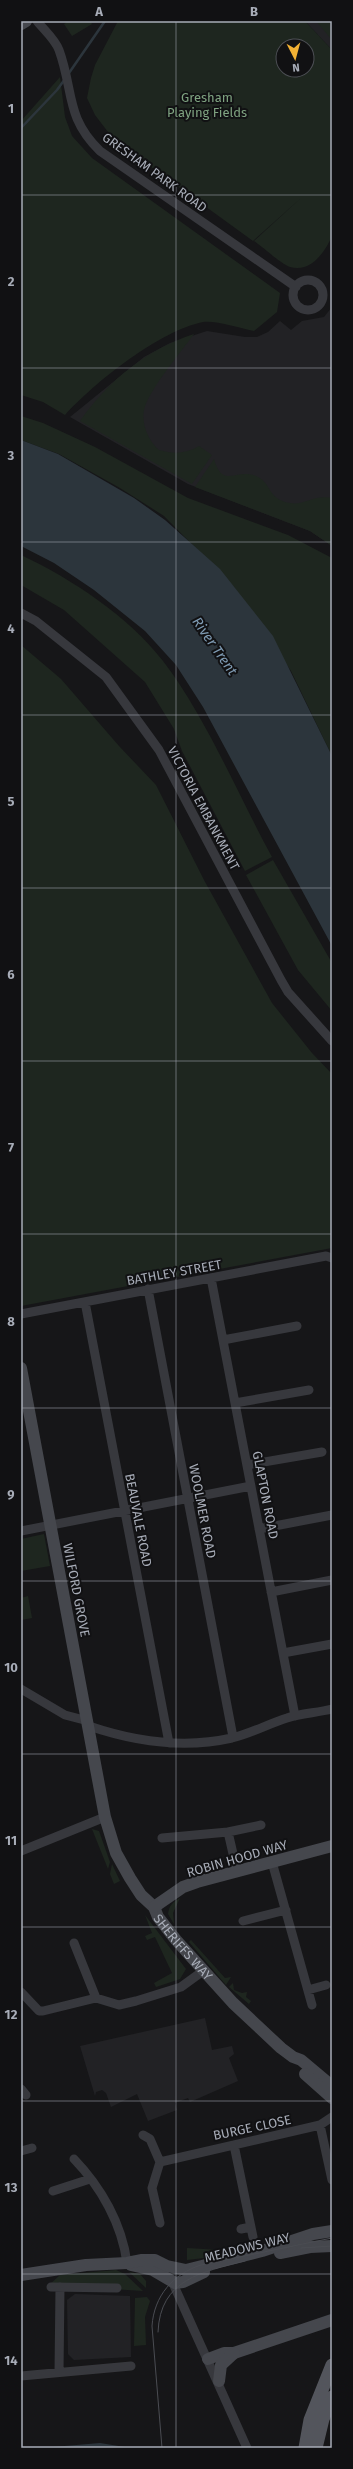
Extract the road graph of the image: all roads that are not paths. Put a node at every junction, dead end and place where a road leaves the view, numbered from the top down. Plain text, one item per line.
1 (26, 21) edge
2 (37, 21) edge
3 (21, 24) edge
4 (296, 287) dead end
5 (21, 613) edge
6 (332, 1041) edge
7 (331, 1259) edge
8 (211, 1278) junction
9 (148, 1289) junction
10 (84, 1302) junction
11 (21, 1314) edge
12 (297, 1326) dead end
13 (223, 1340) junction
14 (21, 1368) edge
15 (309, 1390) dead end
16 (235, 1403) junction
17 (322, 1452) dead end
18 (247, 1466) junction
19 (251, 1486) junction
20 (188, 1499) junction
21 (124, 1511) junction
22 (332, 1515) edge
23 (51, 1526) junction
24 (259, 1529) junction
25 (21, 1531) edge
26 (332, 1580) edge
27 (271, 1592) junction
28 (332, 1644) edge
29 (283, 1654) junction
30 (21, 1689) edge
31 (332, 1709) edge
32 (295, 1716) junction
33 (88, 1724) junction
34 (233, 1737) junction
35 (169, 1743) junction
36 (105, 1817) junction
37 (261, 1825) dead end
38 (228, 1832) junction
39 (162, 1838) dead end
40 (332, 1846) edge
41 (21, 1851) edge
42 (272, 1862) junction
43 (237, 1870) junction
44 (154, 1907) junction
45 (286, 1910) junction
46 (243, 1921) dead end
47 (74, 1943) dead end
48 (202, 1970) junction
49 (326, 1985) dead end
50 (308, 1990) junction
51 (21, 1992) edge
52 (96, 1998) junction
53 (312, 2005) dead end
54 (331, 2093) edge
55 (332, 2117) edge
56 (320, 2126) junction
57 (143, 2134) dead end
58 (234, 2145) junction
59 (32, 2148) dead end
60 (21, 2151) edge
61 (77, 2162) dead end
62 (160, 2162) junction
63 (90, 2179) junction
64 (329, 2179) edge
65 (53, 2191) dead end
66 (160, 2223) dead end
67 (251, 2227) junction
68 (241, 2228) dead end
69 (332, 2231) edge
70 (253, 2236) dead end
71 (332, 2246) edge
72 (127, 2263) junction
73 (167, 2266) junction
74 (186, 2270) junction
75 (21, 2275) edge
76 (178, 2282) junction
77 (117, 2288) dead end
78 (332, 2320) edge
79 (315, 2325) junction
80 (332, 2326) edge
81 (234, 2353) junction
82 (208, 2359) junction
83 (332, 2365) edge
84 (131, 2366) dead end
85 (59, 2372) junction
86 (21, 2376) edge
87 (219, 2381) junction
88 (327, 2399) edge
89 (247, 2448) edge
90 (304, 2448) edge
91 (309, 2448) edge
92 (316, 2448) edge

1 - 3 street
2 - 4 street, GRESHAM PARK ROAD
5 - 6 street, VICTORIA EMBANKMENT
7 - 8 street, BATHLEY STREET
8 - 9 street, BATHLEY STREET
8 - 13 street, GLAPTON ROAD
9 - 10 street, BATHLEY STREET
9 - 20 street, WOOLMER ROAD
10 - 11 street, BATHLEY STREET
10 - 21 street, BEAUVALE ROAD
12 - 13 street
13 - 16 street, GLAPTON ROAD
14 - 23 street, WILFORD GROVE
15 - 16 street
16 - 18 street, GLAPTON ROAD
17 - 18 street
18 - 19 street, GLAPTON ROAD
19 - 20 street
19 - 24 street, GLAPTON ROAD
20 - 21 street
20 - 34 street, WOOLMER ROAD
21 - 23 street
21 - 35 street, BEAUVALE ROAD
22 - 24 street
23 - 25 street
23 - 33 street, WILFORD GROVE
24 - 27 street, GLAPTON ROAD
26 - 27 street
27 - 29 street, GLAPTON ROAD
28 - 29 street
29 - 32 street, GLAPTON ROAD
30 - 33 street
31 - 32 street
32 - 34 street
33 - 35 street
33 - 36 street, WILFORD GROVE
34 - 35 street
36 - 41 street
36 - 44 street, SHERIFFS WAY
37 - 38 street
38 - 39 street
38 - 43 street
40 - 42 street, ROBIN HOOD WAY
42 - 43 street, ROBIN HOOD WAY
42 - 45 street
43 - 44 street, ROBIN HOOD WAY
44 - 48 street, SHERIFFS WAY
45 - 46 street
45 - 50 street
47 - 52 street
48 - 52 street
48 - 54 street, SHERIFFS WAY
49 - 50 street
50 - 53 street
51 - 52 street
55 - 56 street, BURGE CLOSE
56 - 58 street, BURGE CLOSE
56 - 64 street
57 - 62 street
58 - 62 street, BURGE CLOSE
58 - 67 street
59 - 60 street
61 - 63 street
62 - 66 street
63 - 65 street
63 - 72 street
67 - 68 street
67 - 70 street
69 - 74 street, MEADOWS WAY
71 - 76 street, MEADOWS WAY
72 - 73 street, MEADOWS WAY
72 - 75 street, MEADOWS WAY
72 - 76 street, MEADOWS WAY
73 - 74 street, MEADOWS WAY
73 - 76 street
74 - 76 street, MEADOWS WAY
76 - 82 street
77 - 85 street
78 - 79 street
79 - 80 street
79 - 81 street
81 - 82 street
81 - 87 street
82 - 87 street
83 - 88 main road
84 - 85 street
85 - 86 street
87 - 89 street
88 - 90 main road
88 - 91 street
88 - 92 main road

